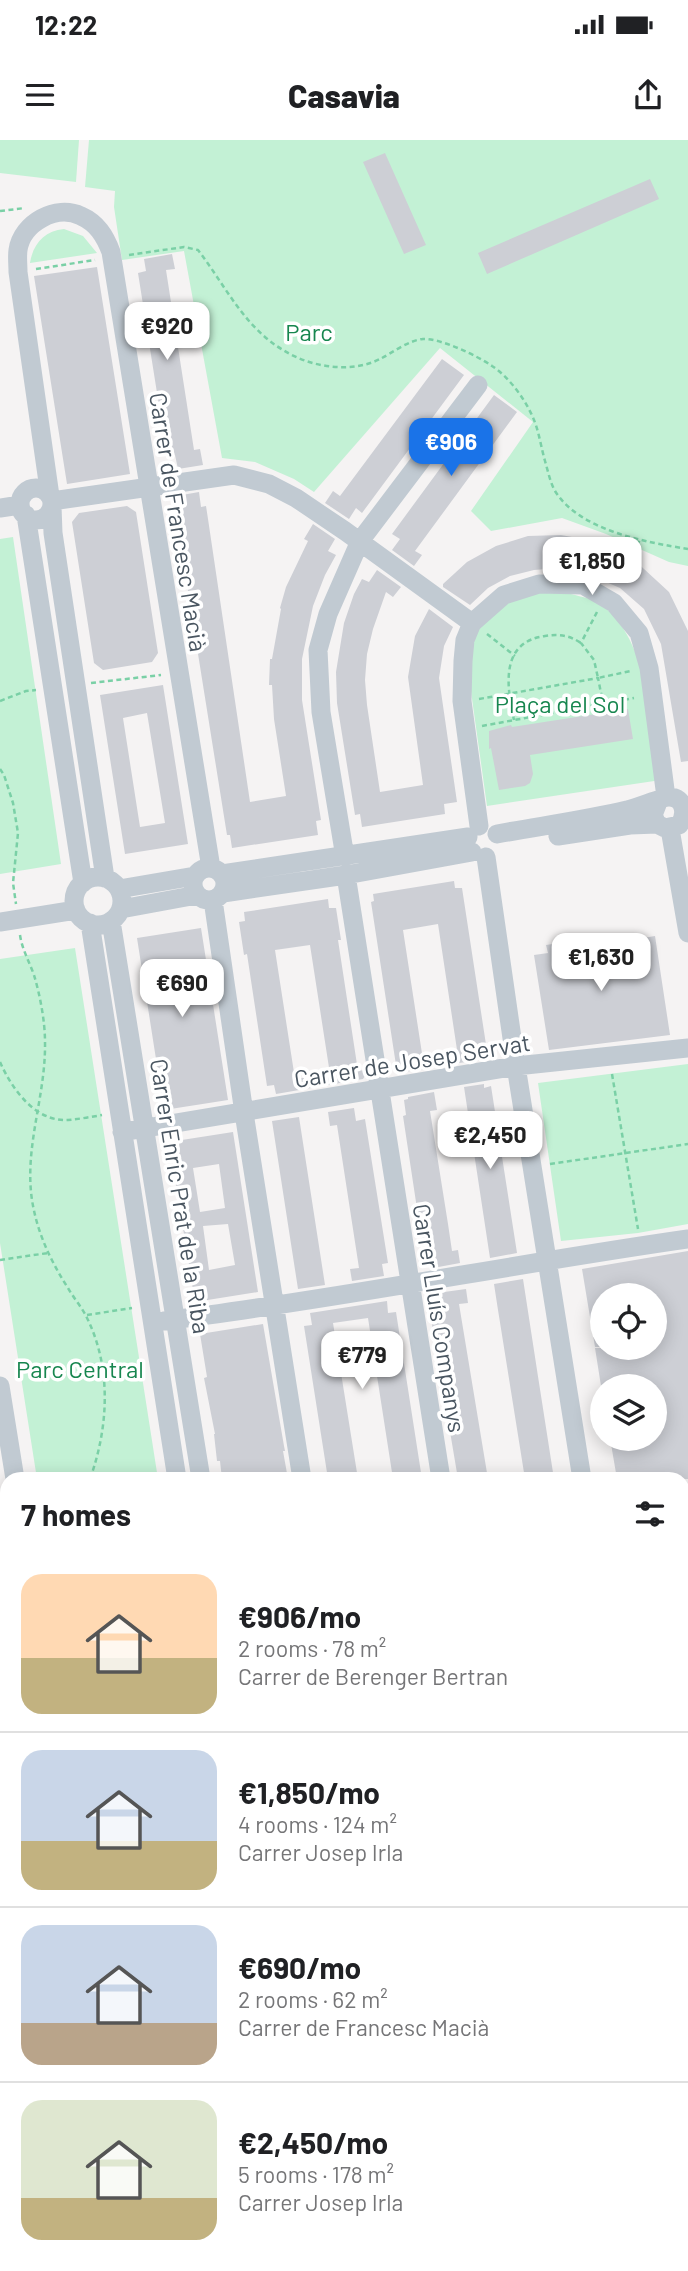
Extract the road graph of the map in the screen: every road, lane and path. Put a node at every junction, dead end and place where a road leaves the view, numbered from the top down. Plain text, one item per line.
1 (28, 208) dead end
2 (0, 211) edge
3 (111, 258) junction
4 (18, 272) junction
5 (478, 385) dead end
6 (150, 488) junction
7 (51, 501) junction
8 (0, 508) edge
9 (23, 510) junction
10 (360, 541) junction
11 (688, 549) edge
12 (472, 623) junction
13 (581, 643) dead end
14 (514, 656) junction
15 (178, 673) junction
16 (77, 684) junction
17 (509, 694) junction
18 (653, 695) junction
19 (462, 701) junction
20 (603, 704) junction
21 (514, 720) junction
22 (465, 729) junction
23 (0, 769) edge
24 (674, 810) edge
25 (484, 842) junction
26 (345, 866) junction
27 (112, 883) junction
28 (210, 884) junction
29 (81, 903) junction
30 (9, 915) edge
31 (116, 915) junction
32 (688, 933) edge
33 (688, 1048) edge
34 (0, 1062) edge
35 (516, 1066) junction
36 (612, 1073) dead end
37 (378, 1090) junction
38 (37, 1112) junction
39 (119, 1112) junction
40 (244, 1113) junction
41 (145, 1128) junction
42 (122, 1132) junction
43 (688, 1143) edge
44 (625, 1153) junction
45 (550, 1164) dead end
46 (638, 1233) dead end
47 (688, 1239) edge
48 (48, 1253) junction
49 (547, 1259) junction
50 (0, 1260) edge
51 (411, 1284) junction
52 (276, 1306) junction
53 (176, 1320) junction
54 (154, 1323) junction
55 (0, 1386) edge
56 (14, 1472) edge
57 (93, 1472) edge
58 (176, 1472) edge
59 (200, 1472) edge
60 (301, 1472) edge
61 (440, 1472) edge
62 (581, 1472) edge

1 - 2 path
3 - 4 path
3 - 4 street, Carrer de Francesc Macià
3 - 6 street, Carrer de Francesc Macià
3 - 11 path
4 - 7 street
5 - 10 street, Carrer Lluís Companys
6 - 7 street
6 - 10 street
6 - 15 street, Carrer de Francesc Macià
7 - 9 street
7 - 16 street
8 - 9 street
9 - 29 street, Carrer Enric Prat de la Riba
10 - 12 street
10 - 26 street, Carrer Lluís Companys
12 - 14 path
12 - 18 street
12 - 19 street
13 - 14 path
14 - 17 path
15 - 16 path
15 - 28 street, Carrer de Francesc Macià
16 - 27 street
17 - 19 path
17 - 20 path
17 - 21 path
18 - 20 path
18 - 24 street
19 - 22 street
20 - 21 path
21 - 22 path
22 - 25 street
23 - 30 path
24 - 25 street
24 - 32 street
25 - 26 street
25 - 35 street
26 - 28 street
26 - 37 street, Carrer Lluís Companys
27 - 28 street
27 - 29 street
27 - 31 street
28 - 31 street
28 - 40 street, Carrer de Francesc Macià
29 - 30 street
29 - 31 street
29 - 39 street, Carrer Enric Prat de la Riba
30 - 38 path
31 - 41 street, Carrer Enric Prat de la Riba
33 - 35 street, Carrer de Josep Servat
34 - 38 path
35 - 37 street, Carrer de Josep Servat
35 - 49 street
36 - 44 path
37 - 40 street, Carrer de Josep Servat
37 - 51 street, Carrer Lluís Companys
38 - 39 path
38 - 48 path
39 - 42 street, Carrer Enric Prat de la Riba
40 - 41 street, Carrer de Josep Servat
40 - 52 street, Carrer de Francesc Macià
41 - 42 street, Carrer de Josep Servat
41 - 53 street, Carrer Enric Prat de la Riba
42 - 54 street, Carrer Enric Prat de la Riba
43 - 44 path
44 - 45 path
44 - 46 path
47 - 49 street
48 - 50 path
48 - 57 path
49 - 51 street
49 - 62 street
51 - 52 street
51 - 61 street, Carrer Lluís Companys
52 - 53 street
52 - 60 street, Carrer de Francesc Macià
53 - 54 street
53 - 59 street, Carrer Enric Prat de la Riba
54 - 58 street, Carrer Enric Prat de la Riba
55 - 56 street

